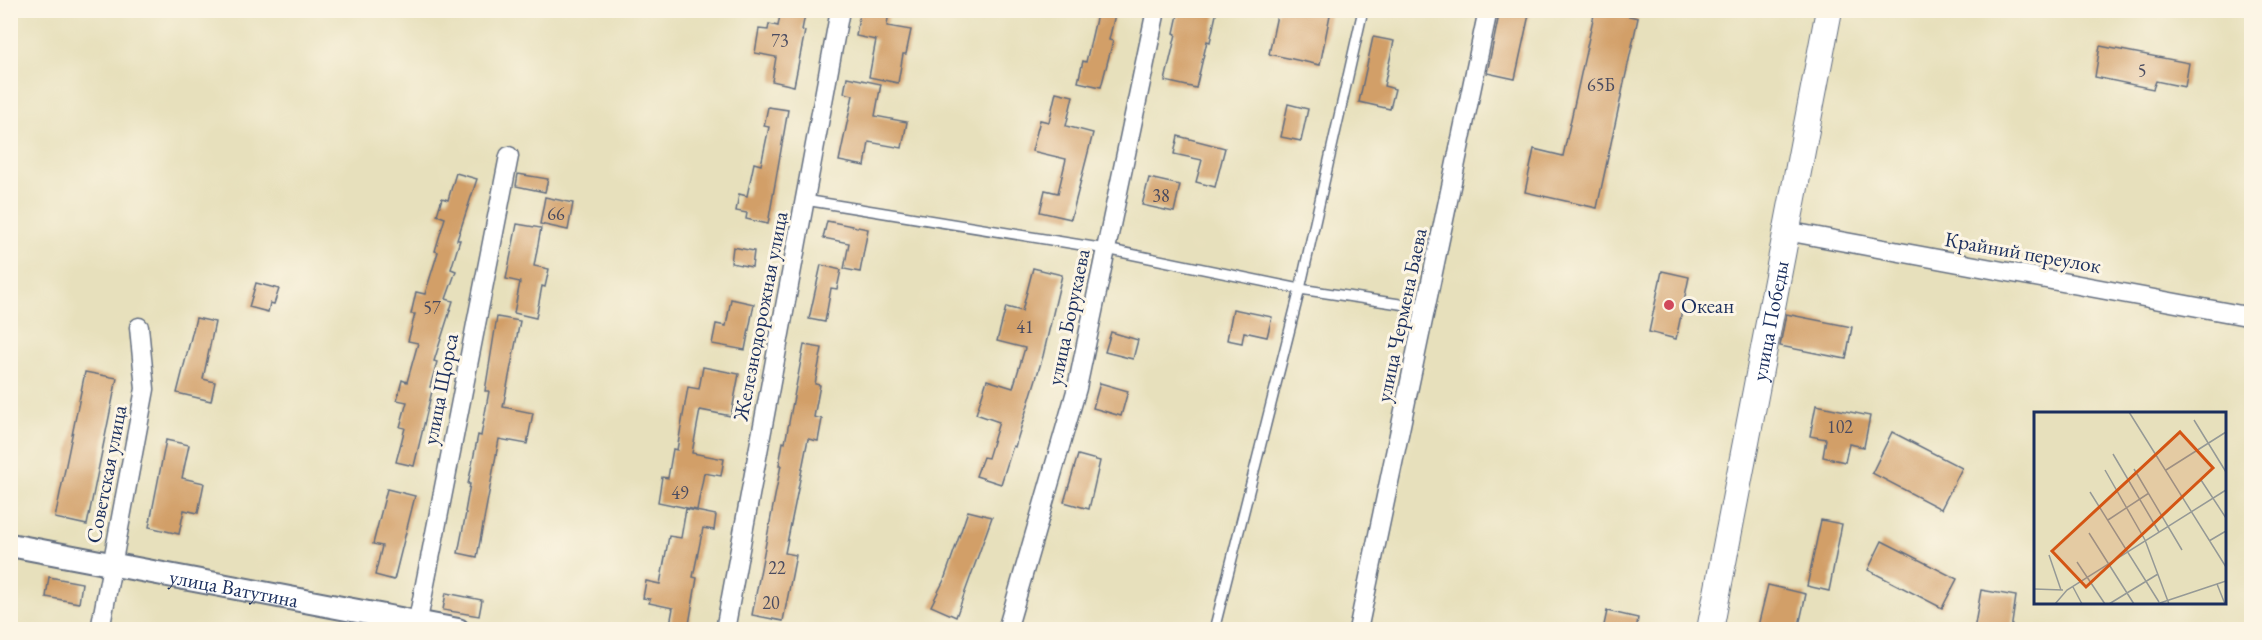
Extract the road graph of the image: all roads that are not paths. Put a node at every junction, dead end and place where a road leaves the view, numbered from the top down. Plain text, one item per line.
1 (840, 10) edge
2 (1156, 10) edge
3 (1363, 10) edge
4 (1488, 10) edge
5 (1829, 10) edge
6 (509, 156) dead end
7 (805, 200) junction
8 (1786, 231) junction
9 (1106, 249) junction
10 (1300, 289) junction
11 (1426, 308) junction
12 (2252, 317) edge
13 (138, 327) dead end
14 (10, 545) edge
15 (112, 566) junction
16 (416, 626) edge
17 (100, 630) edge
18 (458, 630) edge
19 (725, 630) edge
20 (1007, 630) edge
21 (1214, 630) edge
22 (1358, 630) edge
23 (1710, 630) edge

1 - 7 street, Железнодорожная улица
2 - 9 street, улица Борукаева
3 - 10 lane
4 - 11 street, улица Чермена Баева
5 - 8 main road, улица Победы
6 - 16 street, улица Щорса
7 - 9 lane
7 - 19 street, Железнодорожная улица
8 - 12 street, Крайний переулок
8 - 23 main road, улица Победы
9 - 10 lane
9 - 20 street, улица Борукаева
10 - 11 lane
10 - 21 lane
11 - 22 street, улица Чермена Баева
13 - 15 street, Советская улица
14 - 15 street, улица Ватутина
15 - 16 street, улица Ватутина
15 - 17 street, Советская улица
16 - 18 street, улица Ватутина

